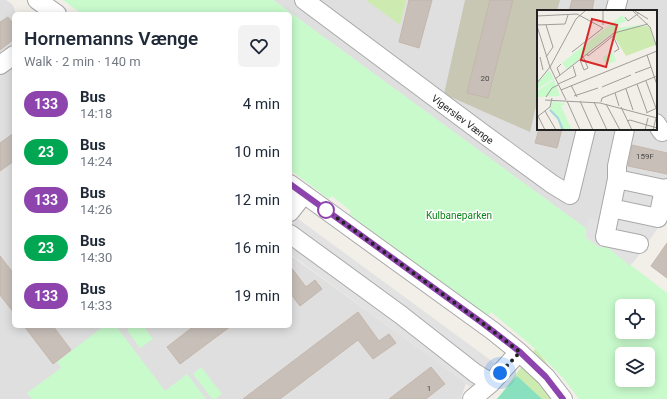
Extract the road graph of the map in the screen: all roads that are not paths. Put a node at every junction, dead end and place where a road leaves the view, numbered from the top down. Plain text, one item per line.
1 (37, 0) edge
2 (304, 0) edge
3 (618, 0) edge
4 (615, 10) edge
5 (54, 12) edge
6 (12, 56) edge
7 (0, 65) edge
8 (586, 130) edge
9 (625, 130) edge
10 (617, 179) junction
11 (666, 188) edge
12 (297, 189) edge
13 (292, 205) edge
14 (611, 208) junction
15 (292, 235) edge
16 (639, 244) dead end
17 (520, 352) junction
18 (491, 383) junction
19 (472, 399) edge
20 (563, 399) edge

1 - 5 street
2 - 8 street, Vigerslev Vænge
3 - 4 street
6 - 7 street
9 - 10 street
10 - 11 street
10 - 14 street
11 - 14 street
12 - 13 street
12 - 17 street
14 - 16 street
15 - 18 street
17 - 18 street
17 - 20 street
18 - 19 street

